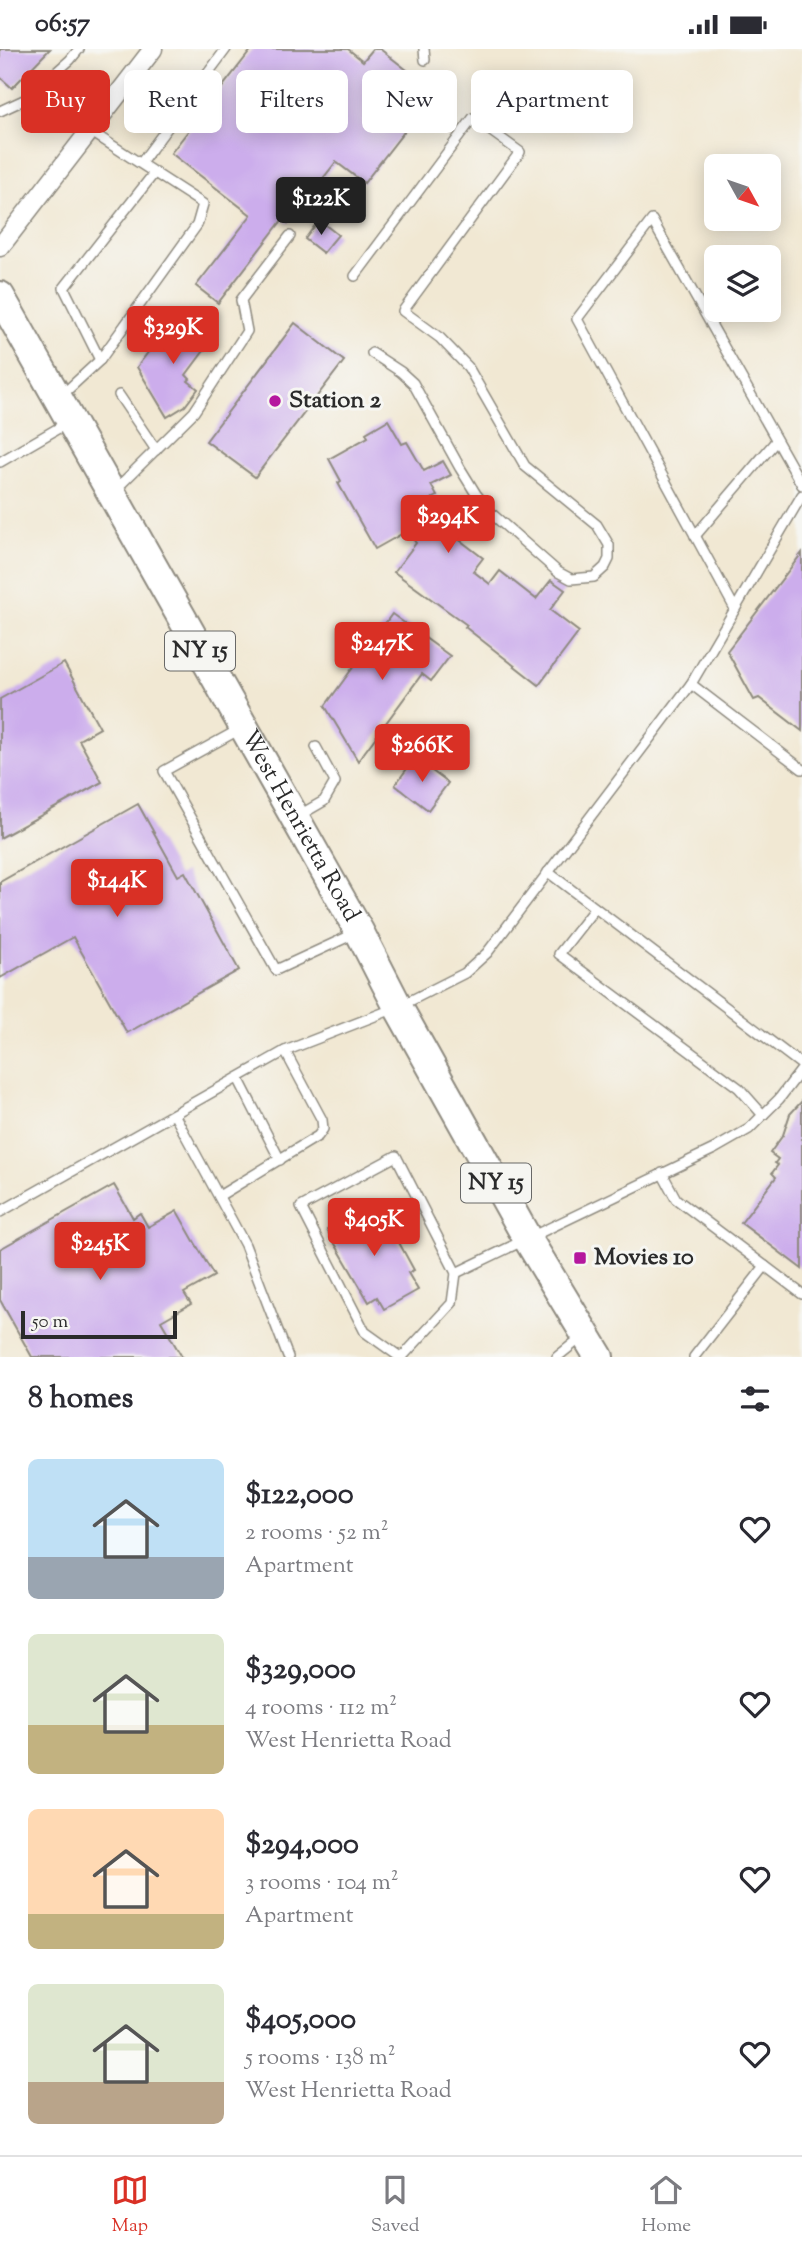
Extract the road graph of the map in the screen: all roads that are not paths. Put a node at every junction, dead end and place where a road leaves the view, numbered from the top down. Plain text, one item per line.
1 (79, 49) edge
2 (153, 49) edge
3 (226, 49) edge
4 (424, 49) edge
5 (425, 60) dead end
6 (110, 105) edge
7 (0, 111) edge
8 (88, 133) edge
9 (93, 133) edge
10 (141, 163) junction
11 (155, 172) junction
12 (290, 236) dead end
13 (0, 247) edge
14 (355, 277) dead end
15 (0, 296) edge
16 (372, 353) dead end
17 (100, 361) junction
18 (119, 395) dead end
19 (64, 410) junction
20 (776, 441) junction
21 (156, 450) junction
22 (0, 462) edge
23 (802, 485) edge
24 (111, 494) junction
25 (802, 495) edge
26 (695, 536) junction
27 (734, 607) junction
28 (691, 684) junction
29 (244, 727) junction
30 (316, 747) dead end
31 (802, 769) edge
32 (295, 818) junction
33 (548, 872) junction
34 (595, 908) junction
35 (359, 931) junction
36 (398, 1007) junction
37 (285, 1051) junction
38 (802, 1067) edge
39 (238, 1078) junction
40 (174, 1114) junction
41 (763, 1115) junction
42 (280, 1160) junction
43 (662, 1173) junction
44 (219, 1196) junction
45 (0, 1212) edge
46 (527, 1238) junction
47 (765, 1266) junction
48 (456, 1273) junction
49 (802, 1294) edge
50 (593, 1345) edge
51 (288, 1357) edge
52 (401, 1357) edge
53 (557, 1357) edge
54 (694, 1357) edge

1 - 7 lane
2 - 6 street
3 - 10 lane
4 - 5 lane
8 - 13 street
9 - 10 lane
10 - 11 lane
11 - 17 lane
11 - 17 lane
12 - 21 lane
14 - 16 lane
15 - 19 main road, West Henrietta Road / NY 15
17 - 19 lane
18 - 21 lane
19 - 22 lane
19 - 24 main road, West Henrietta Road / NY 15
20 - 23 lane
20 - 26 lane
20 - 26 lane
21 - 24 lane
24 - 29 main road, West Henrietta Road / NY 15
25 - 27 lane
26 - 27 lane
27 - 28 lane
28 - 31 lane
28 - 33 lane
29 - 32 main road, West Henrietta Road / NY 15
29 - 35 lane
30 - 32 lane
32 - 35 main road, West Henrietta Road / NY 15
33 - 34 lane
33 - 36 lane
34 - 38 lane
34 - 41 lane
35 - 36 main road, West Henrietta Road / NY 15
36 - 37 lane
36 - 46 main road, West Henrietta Road / NY 15
37 - 39 lane
37 - 42 lane
38 - 41 lane
39 - 40 lane
39 - 42 lane
40 - 44 lane
40 - 45 lane
41 - 43 lane
42 - 44 lane
43 - 46 lane
43 - 47 lane
44 - 51 lane
46 - 48 lane
46 - 50 main road, West Henrietta Road / NY 15
47 - 49 lane
47 - 54 lane
48 - 52 lane
48 - 52 lane
50 - 53 lane

